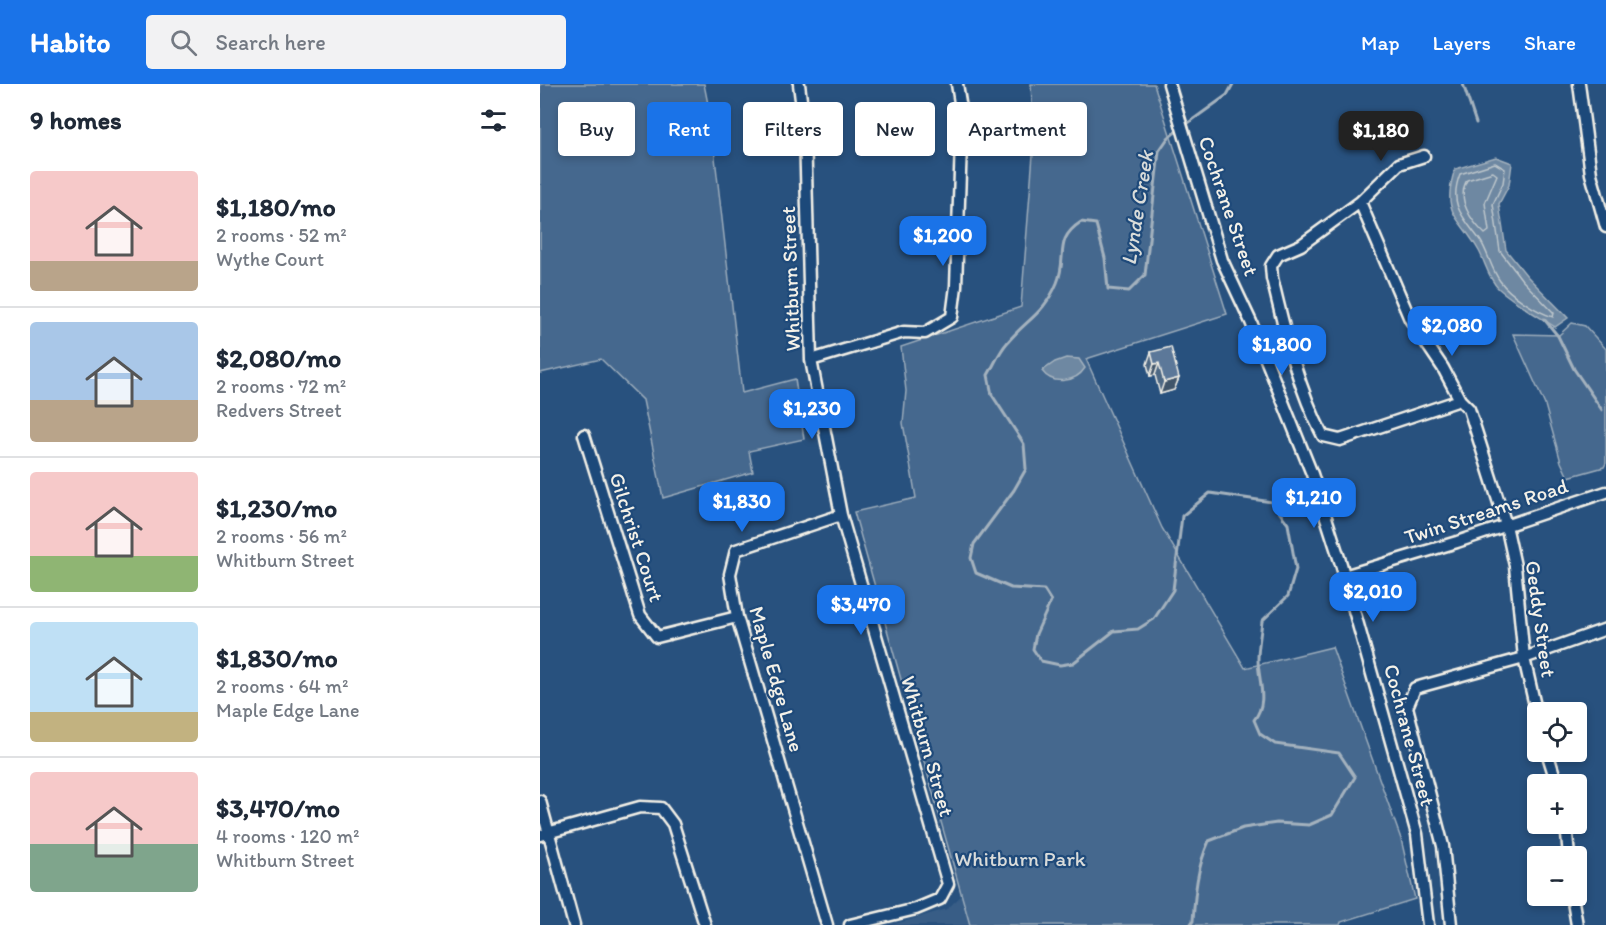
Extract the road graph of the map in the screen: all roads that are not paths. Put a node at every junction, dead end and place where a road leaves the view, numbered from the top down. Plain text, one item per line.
1 (799, 84) edge
2 (957, 84) edge
3 (1169, 84) edge
4 (1579, 84) edge
5 (1424, 156) dead end
6 (1360, 202) junction
7 (1606, 227) edge
8 (811, 360) junction
9 (1460, 400) junction
10 (584, 435) dead end
11 (1606, 492) edge
12 (841, 515) junction
13 (1506, 525) junction
14 (1344, 576) junction
15 (737, 617) junction
16 (1606, 629) edge
17 (1524, 658) junction
18 (1534, 702) edge
19 (540, 801) edge
20 (544, 833) edge
21 (1574, 906) edge
22 (574, 925) edge
23 (705, 925) edge
24 (826, 925) edge
25 (850, 925) edge
26 (1428, 925) edge
27 (1451, 925) edge
28 (1577, 925) edge

1 - 8 street, Whitburn Street
2 - 8 street
3 - 14 street, Cochrane Street
4 - 7 street
5 - 6 street
6 - 9 street, Geddy Street
6 - 9 street
8 - 12 street, Whitburn Street
9 - 13 street, Geddy Street
10 - 15 street, Gilchrist Court
11 - 13 street, Twin Streams Road
12 - 15 street, Maple Edge Lane
12 - 25 street, Whitburn Street
13 - 14 street, Twin Streams Road
13 - 17 street, Geddy Street
14 - 26 street, Cochrane Street
15 - 24 street, Maple Edge Lane
16 - 17 street
17 - 18 street, Geddy Street
17 - 27 street
19 - 20 street
20 - 22 street
20 - 23 street
21 - 28 street

